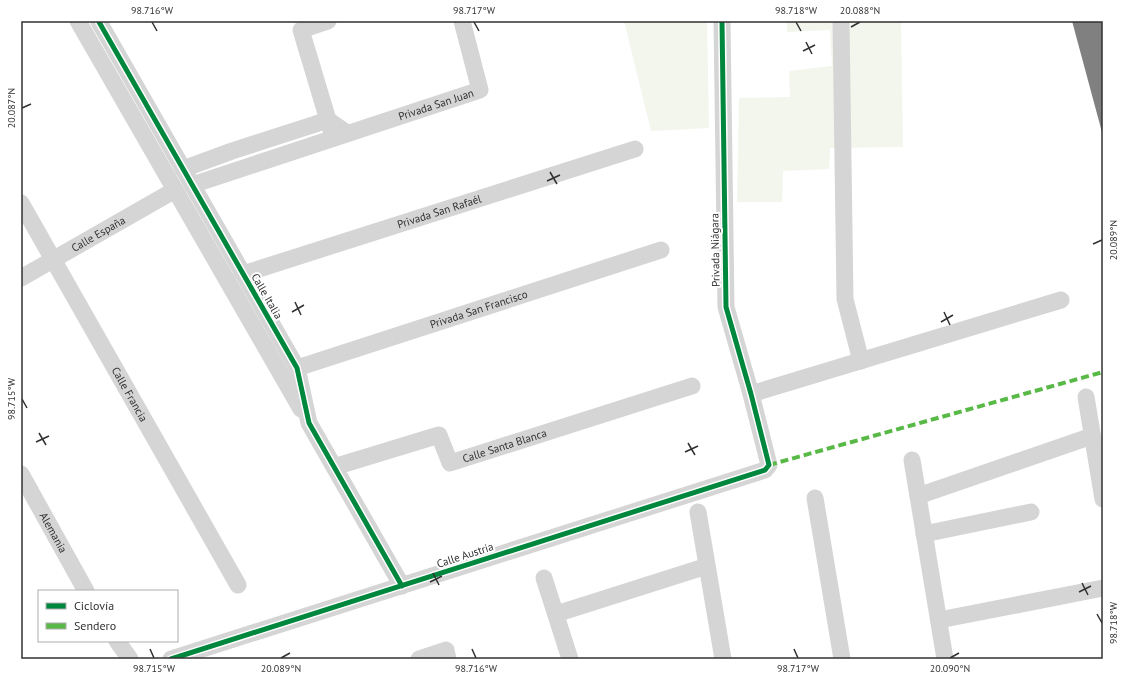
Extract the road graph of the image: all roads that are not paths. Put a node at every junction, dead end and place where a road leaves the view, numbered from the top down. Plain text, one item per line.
1 (78, 21) edge
2 (99, 21) edge
3 (328, 21) edge
4 (462, 21) edge
5 (722, 21) edge
6 (841, 21) edge
7 (328, 120) junction
8 (340, 135) junction
9 (635, 149) dead end
10 (183, 169) junction
11 (192, 185) junction
12 (175, 190) junction
13 (21, 203) edge
14 (661, 250) dead end
15 (53, 259) junction
16 (243, 274) junction
17 (21, 278) edge
18 (1061, 300) dead end
19 (861, 361) junction
20 (297, 368) junction
21 (692, 386) dead end
22 (751, 394) junction
23 (1086, 397) dead end
24 (309, 423) junction
25 (1092, 436) junction
26 (912, 460) dead end
27 (334, 467) junction
28 (765, 470) joint
29 (21, 474) edge
30 (918, 496) junction
31 (815, 498) dead end
32 (1103, 499) edge
33 (698, 512) dead end
34 (1031, 512) dead end
35 (924, 534) junction
36 (707, 566) junction
37 (544, 578) dead end
38 (238, 585) dead end
39 (402, 586) junction
40 (1103, 588) edge
41 (85, 590) edge
42 (556, 614) junction
43 (939, 620) junction
44 (118, 642) edge
45 (130, 659) edge
46 (171, 659) edge
47 (420, 659) edge
48 (448, 659) edge
49 (570, 659) edge
50 (723, 659) edge
51 (842, 659) edge
52 (946, 659) edge

1 - 12 street, Calle Italia
2 - 10 street, Calle Italia
3 - 7 street
4 - 8 street, Privada San Juan
5 - 22 street, Privada Niágara
6 - 19 street
7 - 8 street
7 - 10 street
8 - 11 street, Privada San Juan
9 - 16 street, Privada San Rafaél
10 - 11 street, Calle Italia
11 - 16 street, Calle Italia
12 - 15 street, Calle España
12 - 24 street, Calle Italia
13 - 15 street, Calle Francia
14 - 20 street, Privada San Francisco
15 - 17 street, Calle España
15 - 38 street, Calle Francia
16 - 20 street, Calle Italia
18 - 19 street
19 - 22 street
20 - 24 street, Calle Italia
21 - 27 street, Calle Santa Blanca
22 - 28 street, Privada Niágara
23 - 25 street
24 - 27 street, Calle Italia
25 - 30 street
25 - 32 street
26 - 30 street
27 - 39 street, Calle Italia
28 - 39 street, Calle Austria
29 - 41 street, Alemania
30 - 35 street
31 - 51 street
33 - 36 street
34 - 35 street
35 - 43 street
36 - 42 street
36 - 50 street
37 - 42 street
39 - 46 street, Calle Austria
40 - 43 street
42 - 49 street
43 - 52 street
44 - 45 street
47 - 48 street

